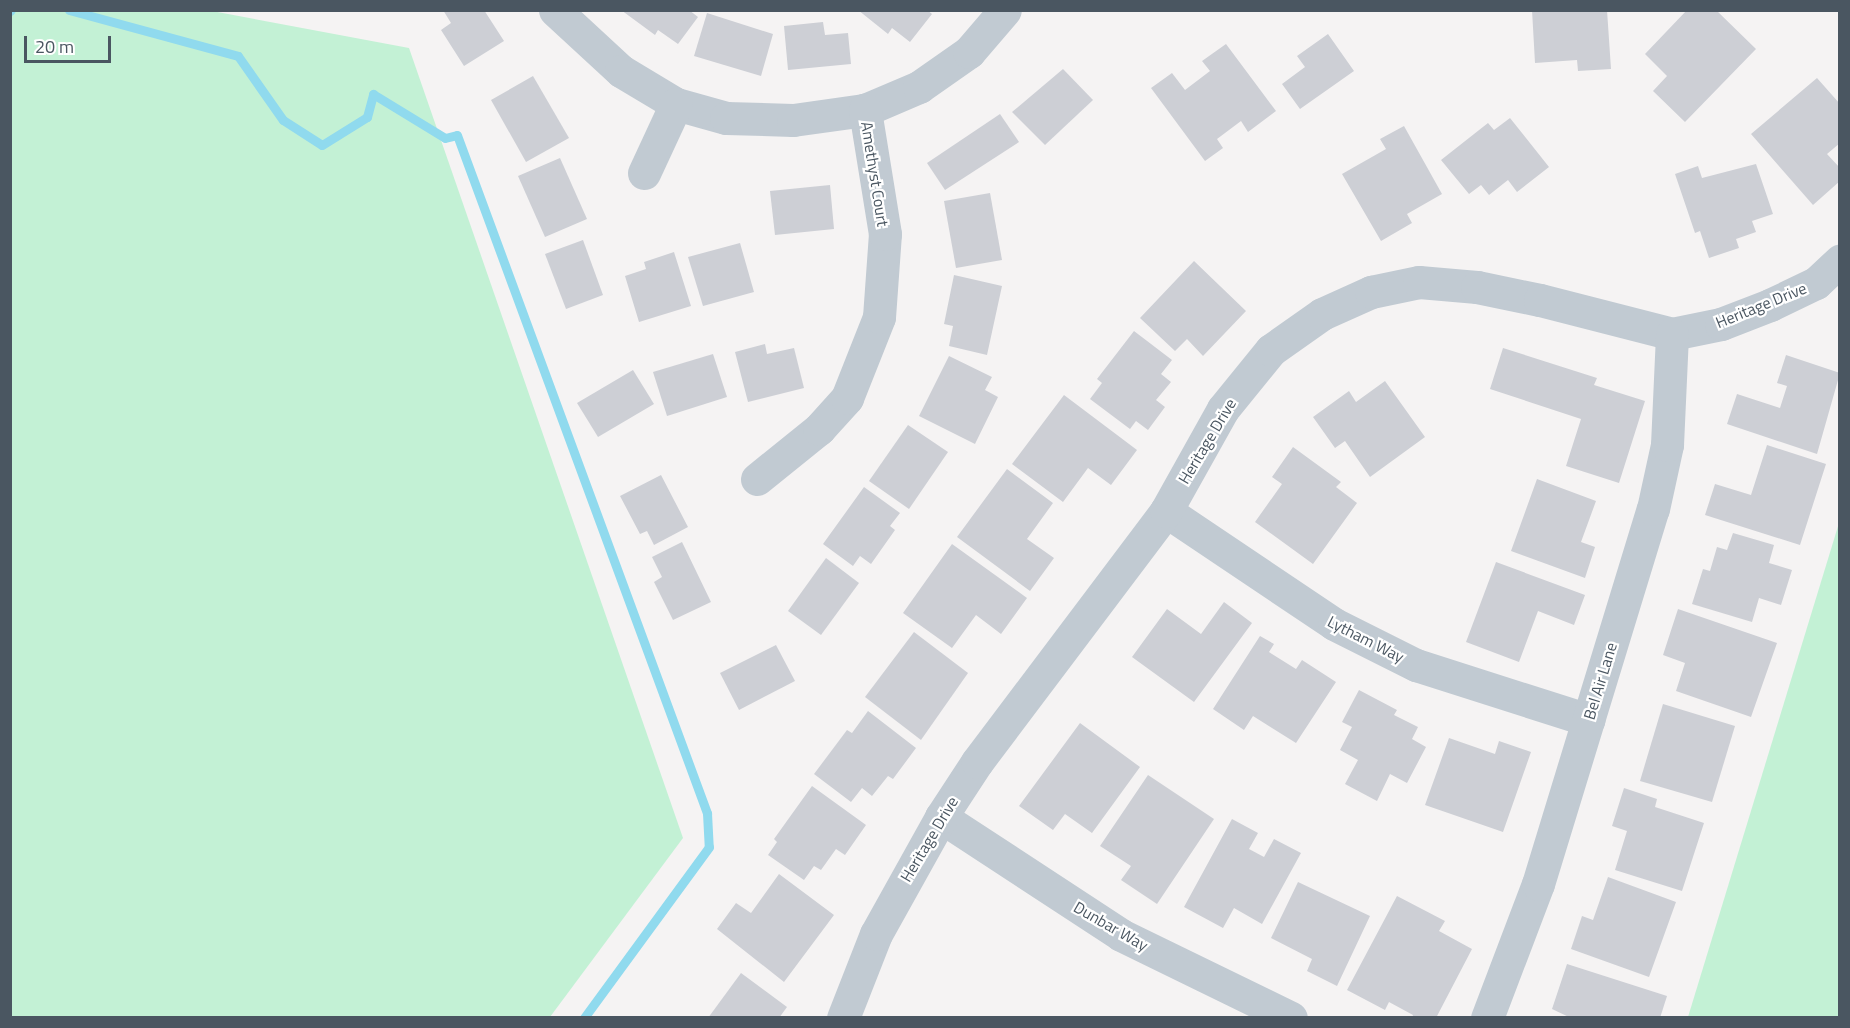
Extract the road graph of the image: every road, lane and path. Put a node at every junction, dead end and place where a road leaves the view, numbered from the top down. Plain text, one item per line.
1 (555, 10) edge
2 (1005, 10) edge
3 (676, 104) junction
4 (865, 110) junction
5 (644, 173) dead end
6 (1839, 261) edge
7 (1672, 334) junction
8 (757, 479) dead end
9 (1166, 511) junction
10 (1588, 720) junction
11 (941, 817) junction
12 (843, 1017) edge
13 (1291, 1017) edge
14 (1487, 1017) edge

1 - 3 street
2 - 4 street
3 - 4 street
3 - 5 street
4 - 8 street, Amethyst Court
6 - 7 street, Heritage Drive
7 - 9 street, Heritage Drive
7 - 10 street, Bel Air Lane
9 - 10 street, Lytham Way
9 - 11 street, Heritage Drive
10 - 14 street, Bel Air Lane
11 - 12 street, Heritage Drive
11 - 13 street, Dunbar Way

